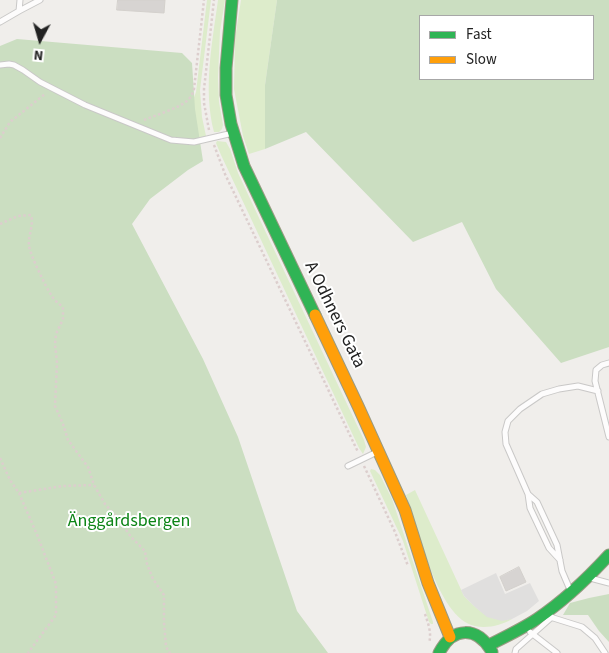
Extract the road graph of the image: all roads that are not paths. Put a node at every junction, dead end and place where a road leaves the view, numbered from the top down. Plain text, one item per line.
1 (20, 0) edge
2 (40, 0) edge
3 (232, 0) edge
4 (19, 12) junction
5 (0, 22) edge
6 (0, 65) edge
7 (233, 133) junction
8 (609, 363) edge
9 (598, 391) junction
10 (609, 437) edge
11 (378, 451) junction
12 (348, 466) dead end
13 (528, 494) junction
14 (609, 555) edge
15 (560, 560) junction
16 (589, 578) junction
17 (609, 583) edge
18 (571, 592) junction
19 (548, 616) junction
20 (529, 630) junction
21 (450, 637) junction
22 (491, 649) edge
23 (433, 651) edge
24 (514, 653) edge
25 (558, 653) edge
26 (605, 653) edge

1 - 4 lane
2 - 4 lane
3 - 7 street, A Odhners Gata
4 - 5 lane
6 - 7 lane
7 - 11 street, A Odhners Gata
8 - 9 lane
9 - 10 lane
9 - 13 lane
11 - 12 lane
11 - 21 street, A Odhners Gata
13 - 15 lane
13 - 15 lane
14 - 16 street
15 - 18 lane
16 - 17 lane
16 - 18 street
18 - 19 street
19 - 20 street
19 - 26 lane
20 - 22 street
20 - 24 lane
20 - 25 lane
21 - 22 street
21 - 23 street

